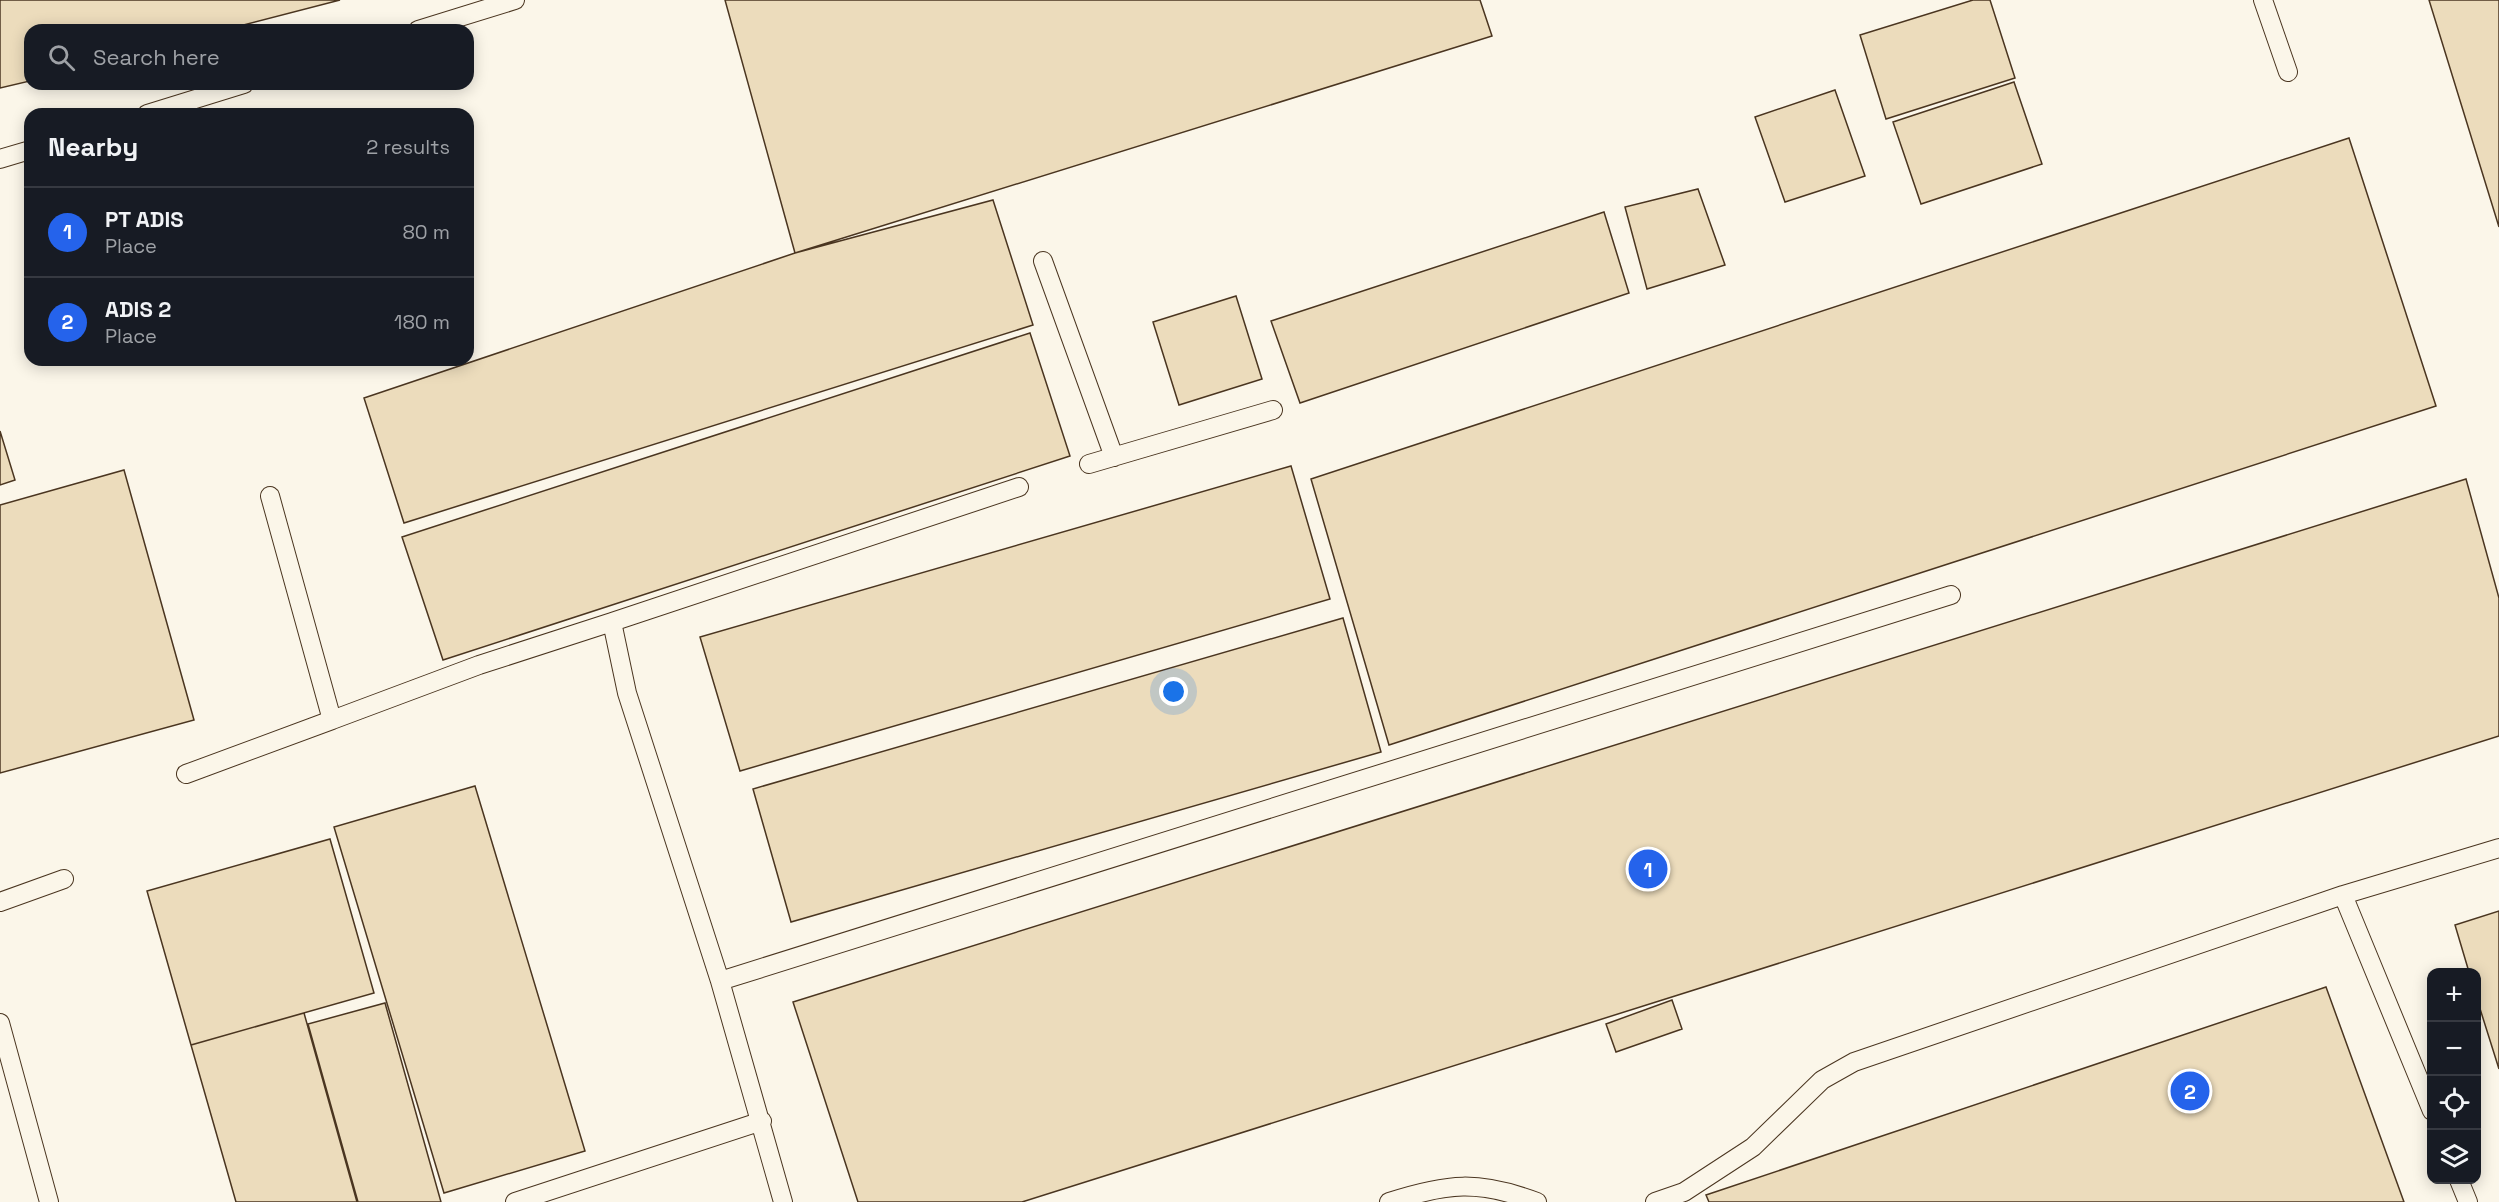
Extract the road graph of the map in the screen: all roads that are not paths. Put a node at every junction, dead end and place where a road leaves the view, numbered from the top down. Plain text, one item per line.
1 (515, 0) edge
2 (2263, 0) edge
3 (437, 24) edge
4 (2288, 72) dead end
5 (225, 90) edge
6 (166, 108) edge
7 (24, 152) edge
8 (0, 159) edge
9 (1043, 261) dead end
10 (1273, 410) dead end
11 (1114, 457) junction
12 (1089, 464) dead end
13 (1019, 486) dead end
14 (270, 496) dead end
15 (1951, 595) dead end
16 (612, 622) junction
17 (332, 720) junction
18 (186, 774) dead end
19 (2499, 848) edge
20 (64, 879) dead end
21 (2343, 895) junction
22 (0, 902) edge
23 (720, 981) junction
24 (0, 1023) edge
25 (2427, 1100) edge
26 (762, 1121) junction
27 (2461, 1184) edge
28 (49, 1202) edge
29 (514, 1202) edge
30 (783, 1202) edge
31 (1389, 1202) edge
32 (1537, 1202) edge
33 (1655, 1202) edge
34 (2468, 1202) edge

1 - 3 lane
2 - 4 lane
5 - 6 lane
7 - 8 lane
9 - 11 lane
10 - 11 lane
11 - 12 lane
13 - 16 lane
14 - 17 lane
15 - 23 lane
16 - 17 lane
16 - 23 lane
17 - 18 lane
19 - 21 lane
20 - 22 lane
21 - 25 lane
21 - 33 lane
23 - 26 lane
24 - 28 lane
26 - 29 lane
26 - 30 lane
27 - 34 lane
31 - 32 lane

